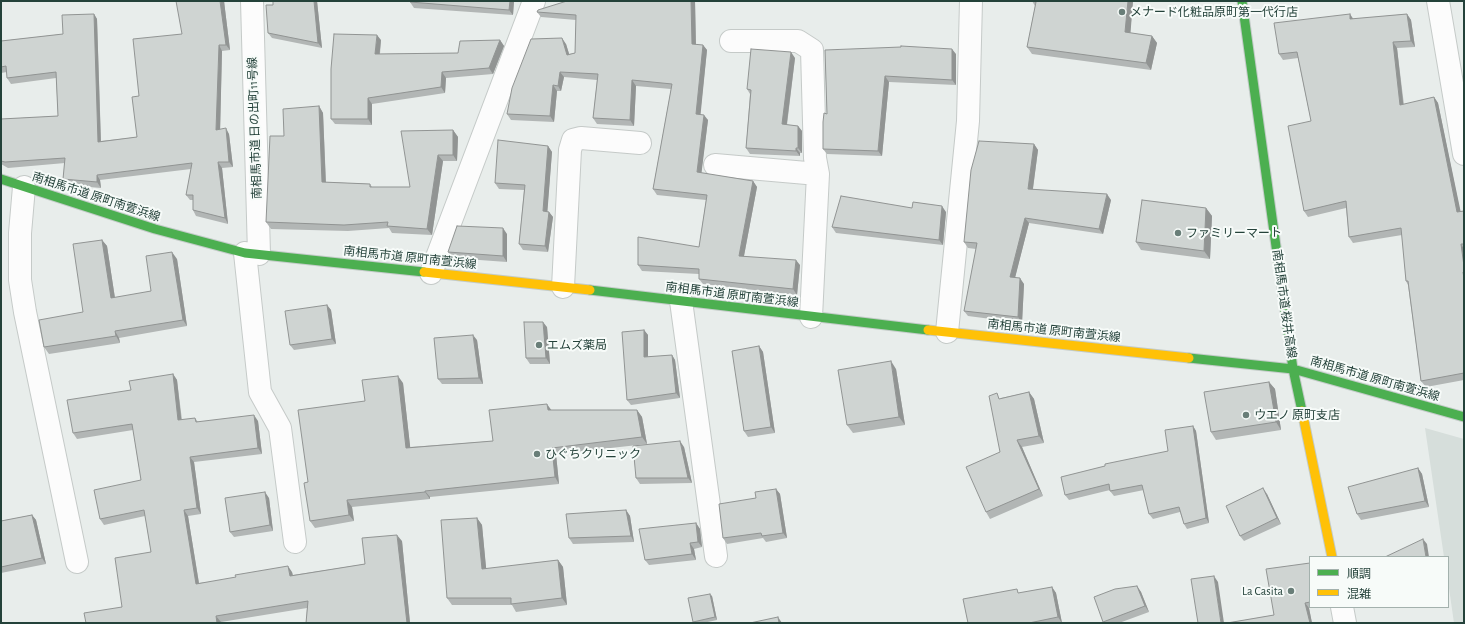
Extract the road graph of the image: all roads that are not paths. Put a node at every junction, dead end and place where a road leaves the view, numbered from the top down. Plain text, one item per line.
1 (252, 1) edge
2 (534, 1) edge
3 (971, 1) edge
4 (1242, 1) edge
5 (1438, 1) edge
6 (731, 41) dead end
7 (1456, 63) edge
8 (640, 143) dead end
9 (1464, 154) edge
10 (715, 166) dead end
11 (818, 174) junction
12 (1, 179) edge
13 (24, 187) junction
14 (252, 254) junction
15 (431, 273) junction
16 (563, 287) junction
17 (681, 301) junction
18 (811, 317) junction
19 (947, 332) junction
20 (1294, 369) junction
21 (1464, 417) edge
22 (295, 542) dead end
23 (716, 556) dead end
24 (1332, 556) edge
25 (77, 562) dead end
26 (1342, 608) edge
27 (1346, 623) edge

1 - 14 street, 南相馬市道 日の出町11号線
2 - 15 street
3 - 19 street
4 - 20 street, 南相馬市道 桜井高線
5 - 7 street
6 - 11 street
7 - 9 street
8 - 16 street
10 - 11 street
11 - 18 street
12 - 13 street, 南相馬市道 原町南萱浜線
13 - 14 street, 南相馬市道 原町南萱浜線
13 - 25 street
14 - 15 street, 南相馬市道 原町南萱浜線
14 - 22 street, 南相馬市道 日の出町11号線
15 - 16 street, 南相馬市道 原町南萱浜線
16 - 17 street, 南相馬市道 原町南萱浜線
17 - 18 street, 南相馬市道 原町南萱浜線
17 - 23 street
18 - 19 street, 南相馬市道 原町南萱浜線
19 - 20 street, 南相馬市道 原町南萱浜線
20 - 21 street, 南相馬市道 原町南萱浜線
20 - 24 street, 南相馬市道 桜井高線
26 - 27 street

